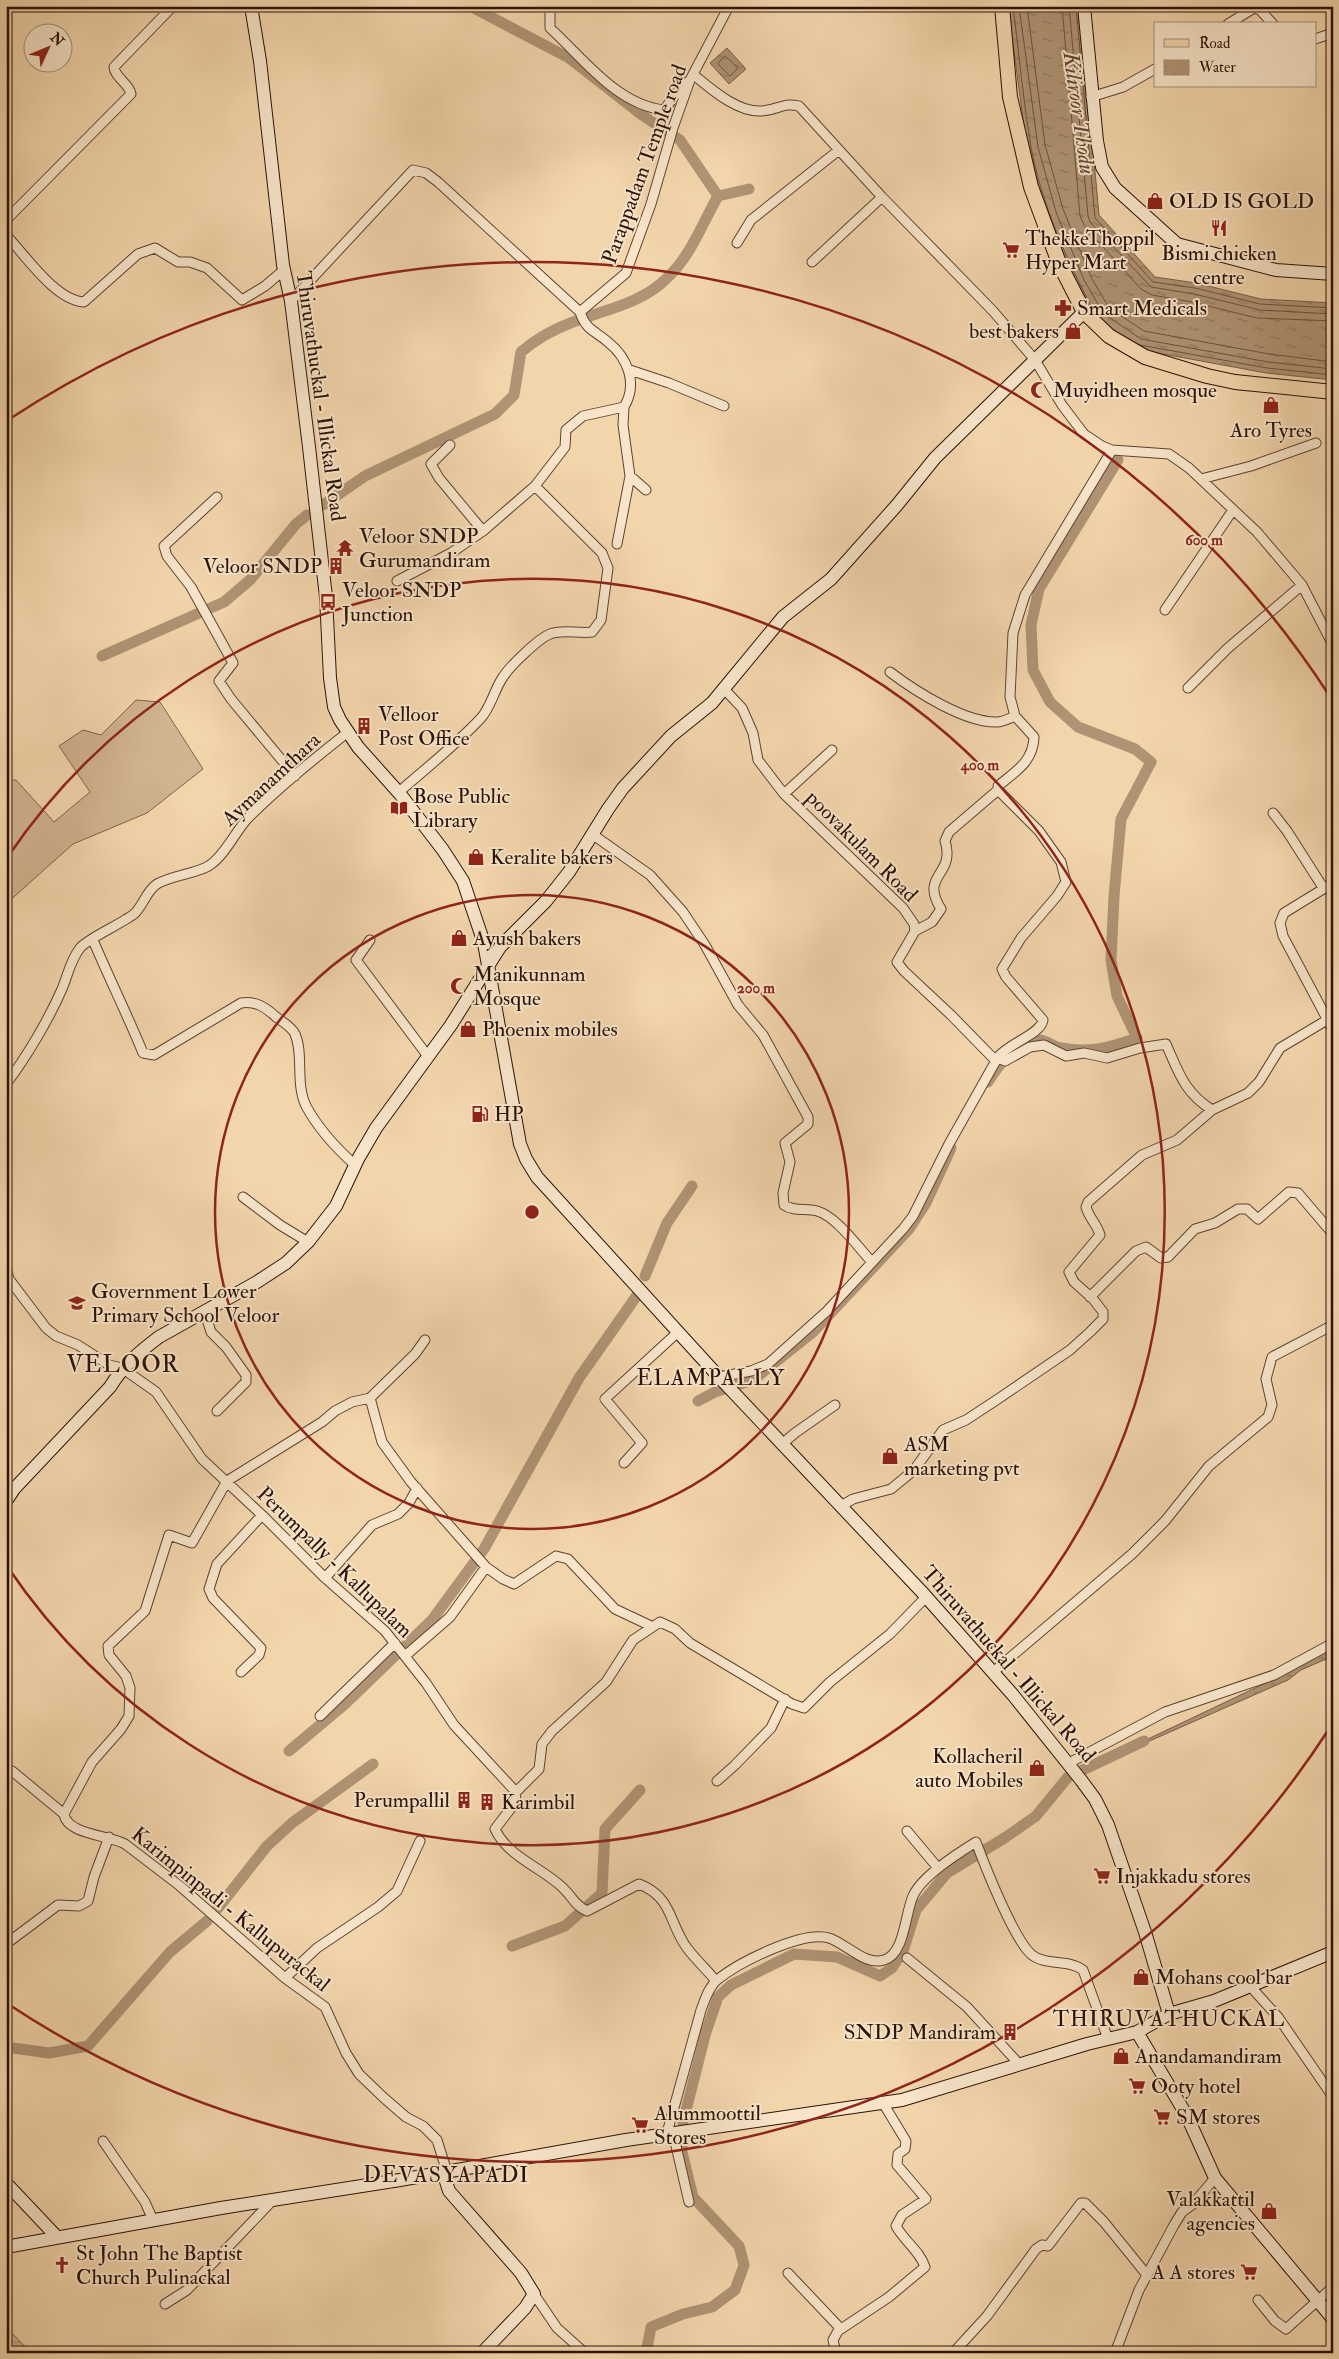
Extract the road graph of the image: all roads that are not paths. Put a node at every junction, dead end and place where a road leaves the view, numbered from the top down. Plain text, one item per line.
1 (173, 6) edge
2 (251, 6) edge
3 (550, 6) edge
4 (728, 6) edge
5 (1002, 6) edge
6 (1084, 6) edge
7 (1231, 22) edge
8 (1271, 22) edge
9 (1333, 33) edge
10 (1316, 39) edge
11 (1154, 70) edge
12 (692, 78) junction
13 (1091, 97) junction
14 (839, 150) junction
15 (882, 197) junction
16 (6, 220) edge
17 (6, 235) edge
18 (737, 243) dead end
19 (812, 262) dead end
20 (284, 270) junction
21 (1333, 274) edge
22 (291, 301) junction
23 (1084, 312) junction
24 (580, 313) junction
25 (1035, 360) junction
26 (630, 370) junction
27 (1333, 392) edge
28 (724, 406) dead end
29 (624, 407) junction
30 (1316, 443) dead end
31 (450, 445) dead end
32 (1112, 450) junction
33 (630, 476) junction
34 (1201, 479) junction
35 (535, 486) junction
36 (646, 490) dead end
37 (217, 497) dead end
38 (1233, 510) junction
39 (483, 531) junction
40 (617, 544) dead end
41 (397, 581) dead end
42 (1302, 585) junction
43 (1165, 610) dead end
44 (1333, 645) edge
45 (890, 672) dead end
46 (1188, 688) dead end
47 (725, 690) junction
48 (1015, 716) junction
49 (348, 732) junction
50 (832, 750) dead end
51 (295, 776) junction
52 (998, 790) junction
53 (399, 792) junction
54 (784, 794) junction
55 (1272, 813) dead end
56 (592, 834) junction
57 (1333, 884) edge
58 (1324, 889) junction
59 (916, 931) junction
60 (93, 940) junction
61 (370, 940) dead end
62 (488, 967) junction
63 (1326, 1020) junction
64 (1333, 1030) edge
65 (427, 1055) junction
66 (1000, 1059) junction
67 (6, 1084) edge
68 (1212, 1110) junction
69 (355, 1165) junction
70 (243, 1197) dead end
71 (1333, 1234) edge
72 (308, 1242) junction
73 (871, 1261) junction
74 (6, 1267) edge
75 (1090, 1296) junction
76 (205, 1312) junction
77 (1333, 1325) edge
78 (678, 1332) junction
79 (425, 1340) dead end
80 (122, 1368) junction
81 (726, 1385) junction
82 (370, 1398) junction
83 (835, 1405) dead end
84 (217, 1410) dead end
85 (782, 1444) junction
86 (624, 1463) dead end
87 (227, 1481) junction
88 (416, 1488) junction
89 (6, 1501) edge
90 (841, 1506) junction
91 (262, 1515) junction
92 (480, 1560) junction
93 (325, 1578) junction
94 (926, 1597) junction
95 (651, 1626) junction
96 (1333, 1642) edge
97 (395, 1643) junction
98 (405, 1656) junction
99 (241, 1672) dead end
100 (992, 1673) junction
101 (785, 1699) junction
102 (320, 1716) dead end
103 (1070, 1765) junction
104 (6, 1773) edge
105 (717, 1780) dead end
106 (516, 1792) junction
107 (64, 1814) junction
108 (907, 1831) dead end
109 (109, 1838) junction
110 (420, 1841) dead end
111 (938, 1868) junction
112 (6, 1944) edge
113 (1328, 1954) edge
114 (908, 1958) dead end
115 (285, 1978) junction
116 (716, 1981) junction
117 (1250, 1986) junction
118 (1169, 2014) junction
119 (1137, 2032) junction
120 (1108, 2039) junction
121 (1020, 2064) junction
122 (1333, 2097) edge
123 (883, 2103) junction
124 (672, 2133) junction
125 (104, 2141) dead end
126 (445, 2172) junction
127 (1214, 2178) junction
128 (6, 2183) edge
129 (273, 2200) junction
130 (689, 2202) dead end
131 (153, 2220) junction
132 (57, 2237) junction
133 (6, 2247) edge
134 (788, 2273) dead end
135 (1147, 2275) junction
136 (1333, 2288) edge
137 (534, 2294) junction
138 (1258, 2300) dead end
139 (1318, 2302) junction
140 (165, 2304) dead end
141 (1333, 2319) edge
142 (841, 2330) junction
143 (482, 2353) edge
144 (585, 2353) edge
145 (836, 2353) edge
146 (953, 2353) edge
147 (1114, 2353) edge

1 - 16 street
2 - 20 main road, Thiruvathuckal - Illickal Road
3 - 12 street
4 - 12 street, Parappadam Temple road
5 - 23 main road
6 - 13 main road
7 - 8 street
9 - 10 street
11 - 13 street
12 - 14 street
12 - 24 street, Parappadam Temple road
13 - 21 main road
14 - 15 street
14 - 18 street
15 - 19 street
15 - 25 street
17 - 20 street
20 - 22 main road, Thiruvathuckal - Illickal Road
22 - 24 street
22 - 49 main road, Thiruvathuckal - Illickal Road
23 - 25 main road
23 - 27 main road
24 - 26 street
25 - 32 street
25 - 47 main road
26 - 28 street
26 - 29 street
29 - 33 street
29 - 35 street
30 - 34 street
31 - 39 street
32 - 34 street
32 - 48 street
33 - 36 street
33 - 40 street
34 - 38 street
35 - 39 street
35 - 53 street
37 - 51 street
38 - 42 street
38 - 43 street
39 - 41 street
42 - 44 street
42 - 46 street
45 - 48 street
47 - 54 street, poovakulam Road
47 - 56 main road
48 - 52 street
49 - 51 street, Aymanamthara
49 - 53 main road, Thiruvathuckal - Illickal Road
50 - 54 street
51 - 60 street, Aymanamthara
52 - 59 street
52 - 66 street
53 - 62 main road, Thiruvathuckal - Illickal Road
54 - 59 street, poovakulam Road
55 - 58 street
56 - 62 main road
56 - 73 street
57 - 58 street
58 - 63 street
59 - 66 street, poovakulam Road
60 - 67 street, Aymanamthara
60 - 69 street
61 - 65 street
62 - 65 main road
62 - 78 main road, Thiruvathuckal - Illickal Road
63 - 64 street
63 - 68 street
65 - 69 main road
66 - 68 street
66 - 73 street
68 - 75 street
69 - 72 main road
70 - 72 street
71 - 75 street
72 - 76 main road
73 - 81 street
74 - 80 street, Perumpally - Kallupalam
75 - 90 street
76 - 80 main road
76 - 84 street
77 - 100 street
78 - 81 main road, Thiruvathuckal - Illickal Road
78 - 86 street
79 - 82 street
80 - 87 street, Perumpally - Kallupalam
80 - 89 main road
81 - 85 main road, Thiruvathuckal - Illickal Road
82 - 87 street
82 - 88 street
83 - 85 street
85 - 90 main road, Thiruvathuckal - Illickal Road
87 - 91 street, Perumpally - Kallupalam
87 - 107 street
88 - 92 street
88 - 93 street
90 - 94 main road, Thiruvathuckal - Illickal Road
91 - 93 street, Perumpally - Kallupalam
91 - 99 street
92 - 95 street
92 - 98 street
93 - 97 street, Perumpally - Kallupalam
94 - 100 main road, Thiruvathuckal - Illickal Road
94 - 101 street
95 - 101 street
95 - 106 street
96 - 103 street
97 - 98 street, Perumpally - Kallupalam
97 - 102 street
98 - 106 street, Perumpally - Kallupalam
100 - 103 main road, Thiruvathuckal - Illickal Road
101 - 105 street
103 - 118 main road, Thiruvathuckal - Illickal Road
104 - 107 street, Karimpinpadi - Kallupurackal
106 - 116 street
107 - 109 street, Karimpinpadi - Kallupurackal
108 - 111 street
109 - 112 street
109 - 115 street, Karimpinpadi - Kallupurackal
110 - 115 street
111 - 116 street
111 - 120 street
113 - 117 main road
114 - 121 street
115 - 126 street, Karimpinpadi - Kallupurackal
116 - 124 street
117 - 118 main road
117 - 122 street
118 - 119 main road
119 - 120 main road
119 - 127 main road
120 - 121 main road
121 - 123 main road
123 - 124 main road
123 - 142 street
124 - 126 main road
124 - 130 street
125 - 131 street
126 - 129 main road
126 - 137 main road
127 - 135 street
127 - 139 main road
128 - 132 main road
129 - 131 main road
129 - 140 street
131 - 132 main road
132 - 133 main road
134 - 142 street
135 - 146 street
135 - 147 street
136 - 139 street
137 - 143 main road
137 - 144 street
138 - 139 street
139 - 141 main road
142 - 145 street

